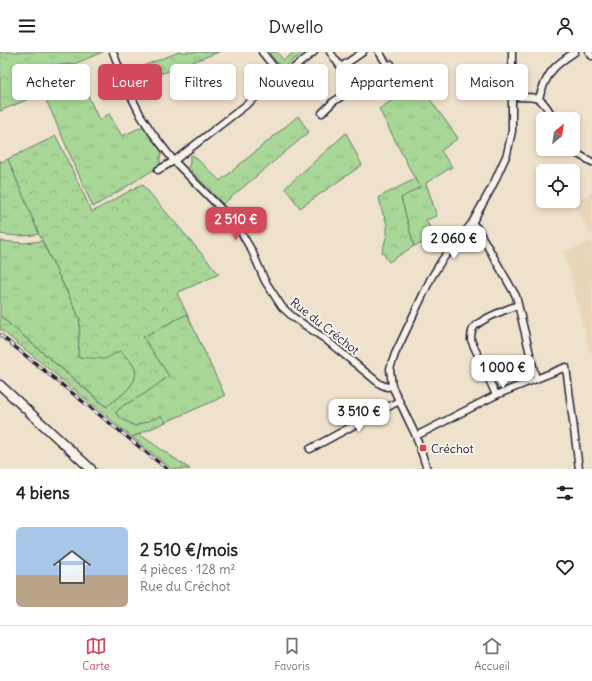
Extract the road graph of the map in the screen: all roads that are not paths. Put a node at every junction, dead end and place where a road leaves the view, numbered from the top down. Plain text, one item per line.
1 (113, 52) edge
2 (262, 52) edge
3 (314, 52) edge
4 (330, 52) edge
5 (363, 52) edge
6 (379, 52) edge
7 (512, 52) edge
8 (575, 52) edge
9 (589, 52) edge
10 (592, 56) edge
11 (272, 64) edge
12 (299, 64) edge
13 (339, 64) edge
14 (345, 64) edge
15 (389, 64) edge
16 (512, 64) edge
17 (528, 97) edge
18 (539, 98) junction
19 (252, 100) edge
20 (336, 100) edge
21 (512, 100) edge
22 (550, 112) edge
23 (322, 113) dead end
24 (580, 155) edge
25 (174, 161) junction
26 (592, 162) edge
27 (158, 170) dead end
28 (472, 223) junction
29 (518, 305) junction
30 (536, 379) junction
31 (0, 385) edge
32 (392, 386) junction
33 (496, 395) junction
34 (399, 401) junction
35 (416, 436) junction
36 (310, 449) dead end
37 (90, 469) edge
38 (427, 469) edge
39 (578, 469) edge

1 - 25 street, Rue du Créchot
2 - 11 street
3 - 12 street
4 - 13 street
5 - 14 street
6 - 15 street
7 - 16 street
8 - 18 street
9 - 10 street
17 - 18 street
18 - 22 street
19 - 25 street
20 - 23 street
21 - 28 street
24 - 26 street
25 - 27 street
25 - 32 street, Rue du Créchot
28 - 29 street
28 - 32 street
29 - 30 street
29 - 33 street
30 - 33 street
30 - 39 street
31 - 37 main road
32 - 34 street
33 - 35 street
34 - 35 street
34 - 36 street
35 - 38 street

